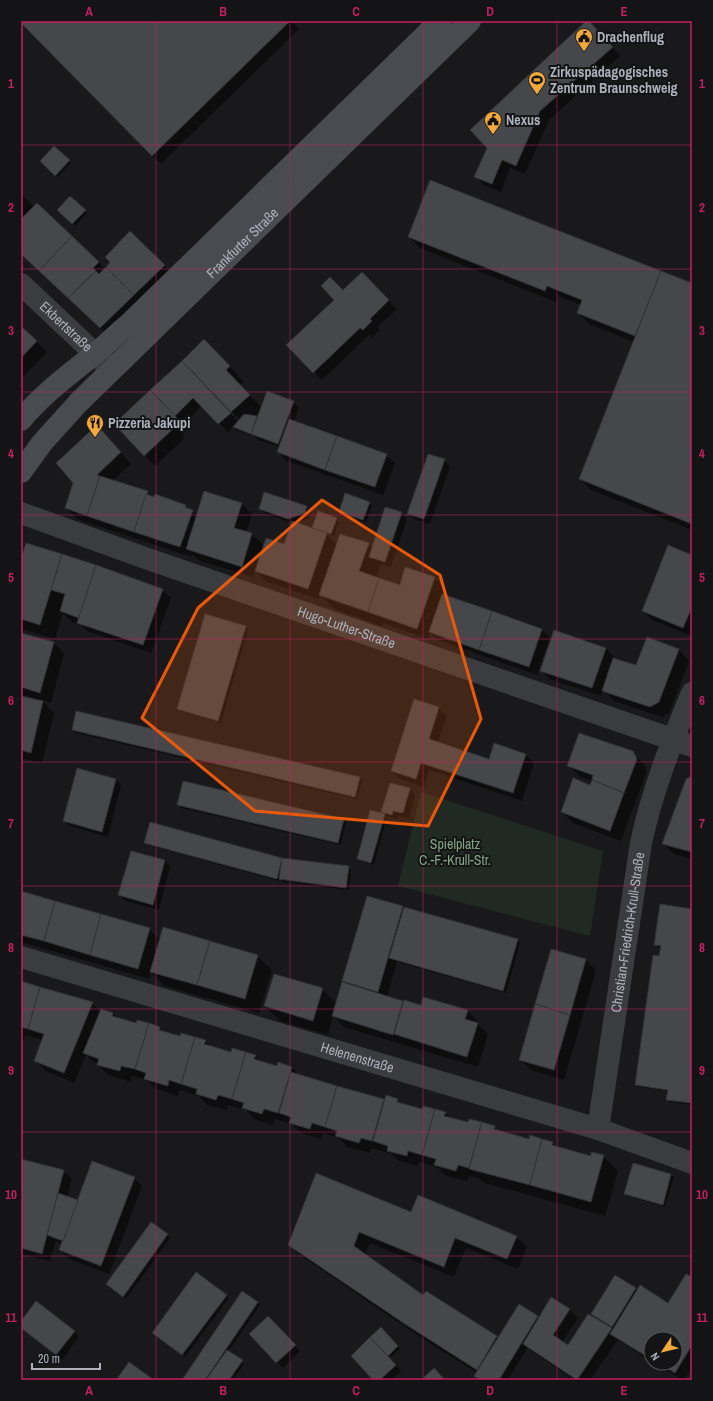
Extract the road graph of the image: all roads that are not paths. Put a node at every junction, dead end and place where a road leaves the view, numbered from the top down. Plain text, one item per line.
1 (440, 21) edge
2 (470, 21) edge
3 (21, 284) edge
4 (95, 354) junction
5 (111, 369) junction
6 (21, 420) edge
7 (21, 472) edge
8 (21, 513) edge
9 (692, 692) edge
10 (682, 743) edge
11 (21, 957) edge
12 (598, 1129) junction
13 (692, 1163) edge

1 - 4 main road, Frankfurter Straße
2 - 5 main road, Frankfurter Straße
3 - 4 street, Ekbertstraße
4 - 5 street, Ekbertstraße
4 - 6 main road, Frankfurter Straße
5 - 7 main road, Frankfurter Straße
8 - 10 street, Hugo-Luther-Straße
9 - 10 street
10 - 12 street, Christian-Friedrich-Krull-Straße
11 - 12 street, Helenenstraße
12 - 13 street, Helenenstraße

